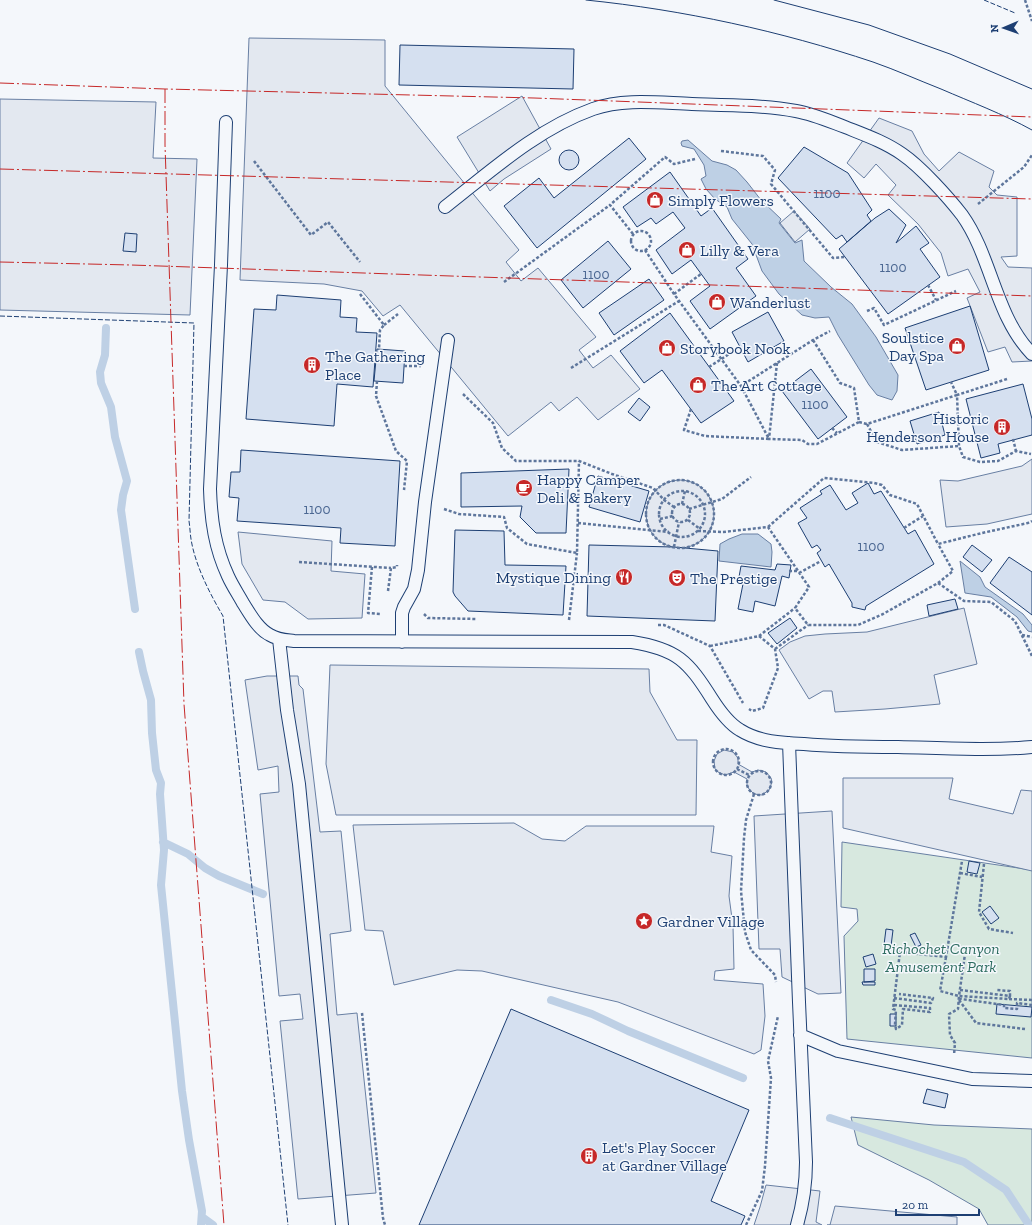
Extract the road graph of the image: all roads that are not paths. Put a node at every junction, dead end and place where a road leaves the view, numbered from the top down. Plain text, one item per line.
1 (226, 122) dead end
2 (445, 207) dead end
3 (448, 340) dead end
4 (1032, 354) edge
5 (279, 639) junction
6 (402, 642) junction
7 (789, 743) junction
8 (1032, 747) edge
9 (800, 1035) junction
10 (1032, 1082) edge
11 (342, 1225) edge
12 (797, 1225) edge

1 - 5 lane
2 - 4 lane
3 - 6 lane
5 - 6 lane
5 - 11 lane
6 - 7 lane
7 - 8 lane
7 - 9 lane
9 - 10 lane
9 - 12 lane

